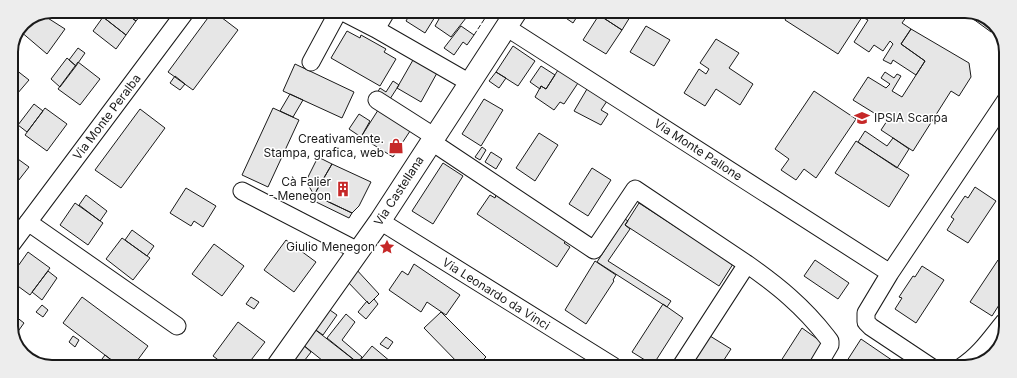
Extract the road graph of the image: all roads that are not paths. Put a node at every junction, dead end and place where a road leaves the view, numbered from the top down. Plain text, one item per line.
1 (181, 18) edge
2 (335, 18) edge
3 (355, 18) edge
4 (382, 18) edge
5 (511, 20) edge
6 (376, 29) junction
7 (311, 62) dead end
8 (470, 83) junction
9 (378, 100) dead end
10 (999, 110) edge
11 (433, 139) junction
12 (242, 191) dead end
13 (380, 221) junction
14 (28, 222) junction
15 (18, 236) edge
16 (358, 251) junction
17 (747, 264) junction
18 (890, 273) junction
19 (177, 326) dead end
20 (999, 329) edge
21 (973, 359) edge
22 (282, 360) edge
23 (603, 360) edge
24 (684, 360) edge
25 (821, 360) edge
26 (920, 360) edge

1 - 14 street, Via Monte Peralba
2 - 7 street
3 - 6 street
4 - 6 street
5 - 8 main road, Via Castellana
5 - 18 street, Via Monte Pallone
6 - 8 street
8 - 11 main road, Via Castellana
9 - 11 street
10 - 18 street
11 - 13 main road, Via Castellana
11 - 17 street
12 - 16 street
13 - 16 main road, Via Castellana
13 - 23 street, Via Leonardo da Vinci
14 - 15 street, Via Monte Peralba
14 - 19 street
16 - 22 main road, Via Castellana
17 - 24 street
17 - 25 street
18 - 26 street
20 - 21 street

